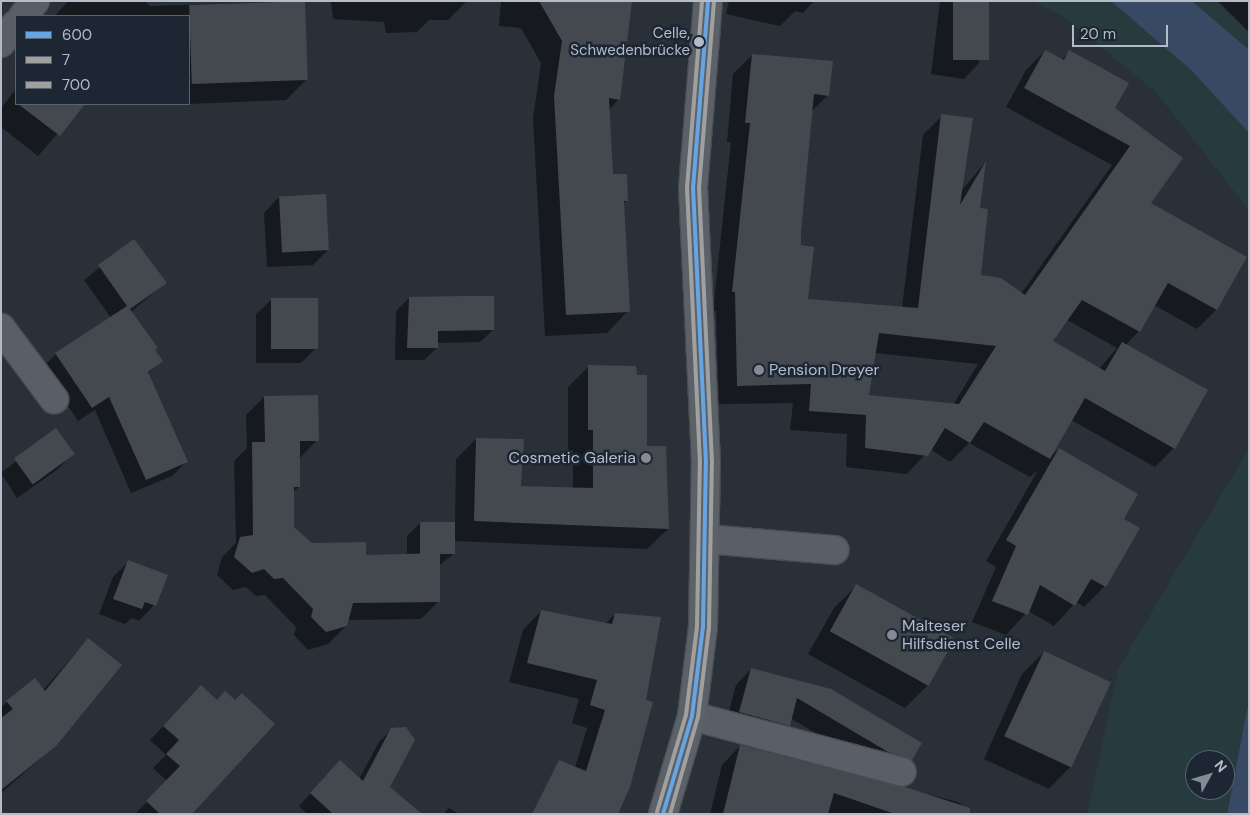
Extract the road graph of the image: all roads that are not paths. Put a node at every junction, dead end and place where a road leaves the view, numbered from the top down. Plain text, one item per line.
1 (35, 1) edge
2 (708, 1) edge
3 (24, 15) edge
4 (15, 25) edge
5 (1, 43) edge
6 (1, 328) edge
7 (54, 399) dead end
8 (706, 539) junction
9 (835, 550) dead end
10 (692, 716) junction
11 (902, 772) dead end
12 (663, 814) edge

1 - 3 street
2 - 8 main road
4 - 5 street
6 - 7 street
8 - 9 street
8 - 10 main road
10 - 11 street
10 - 12 main road

